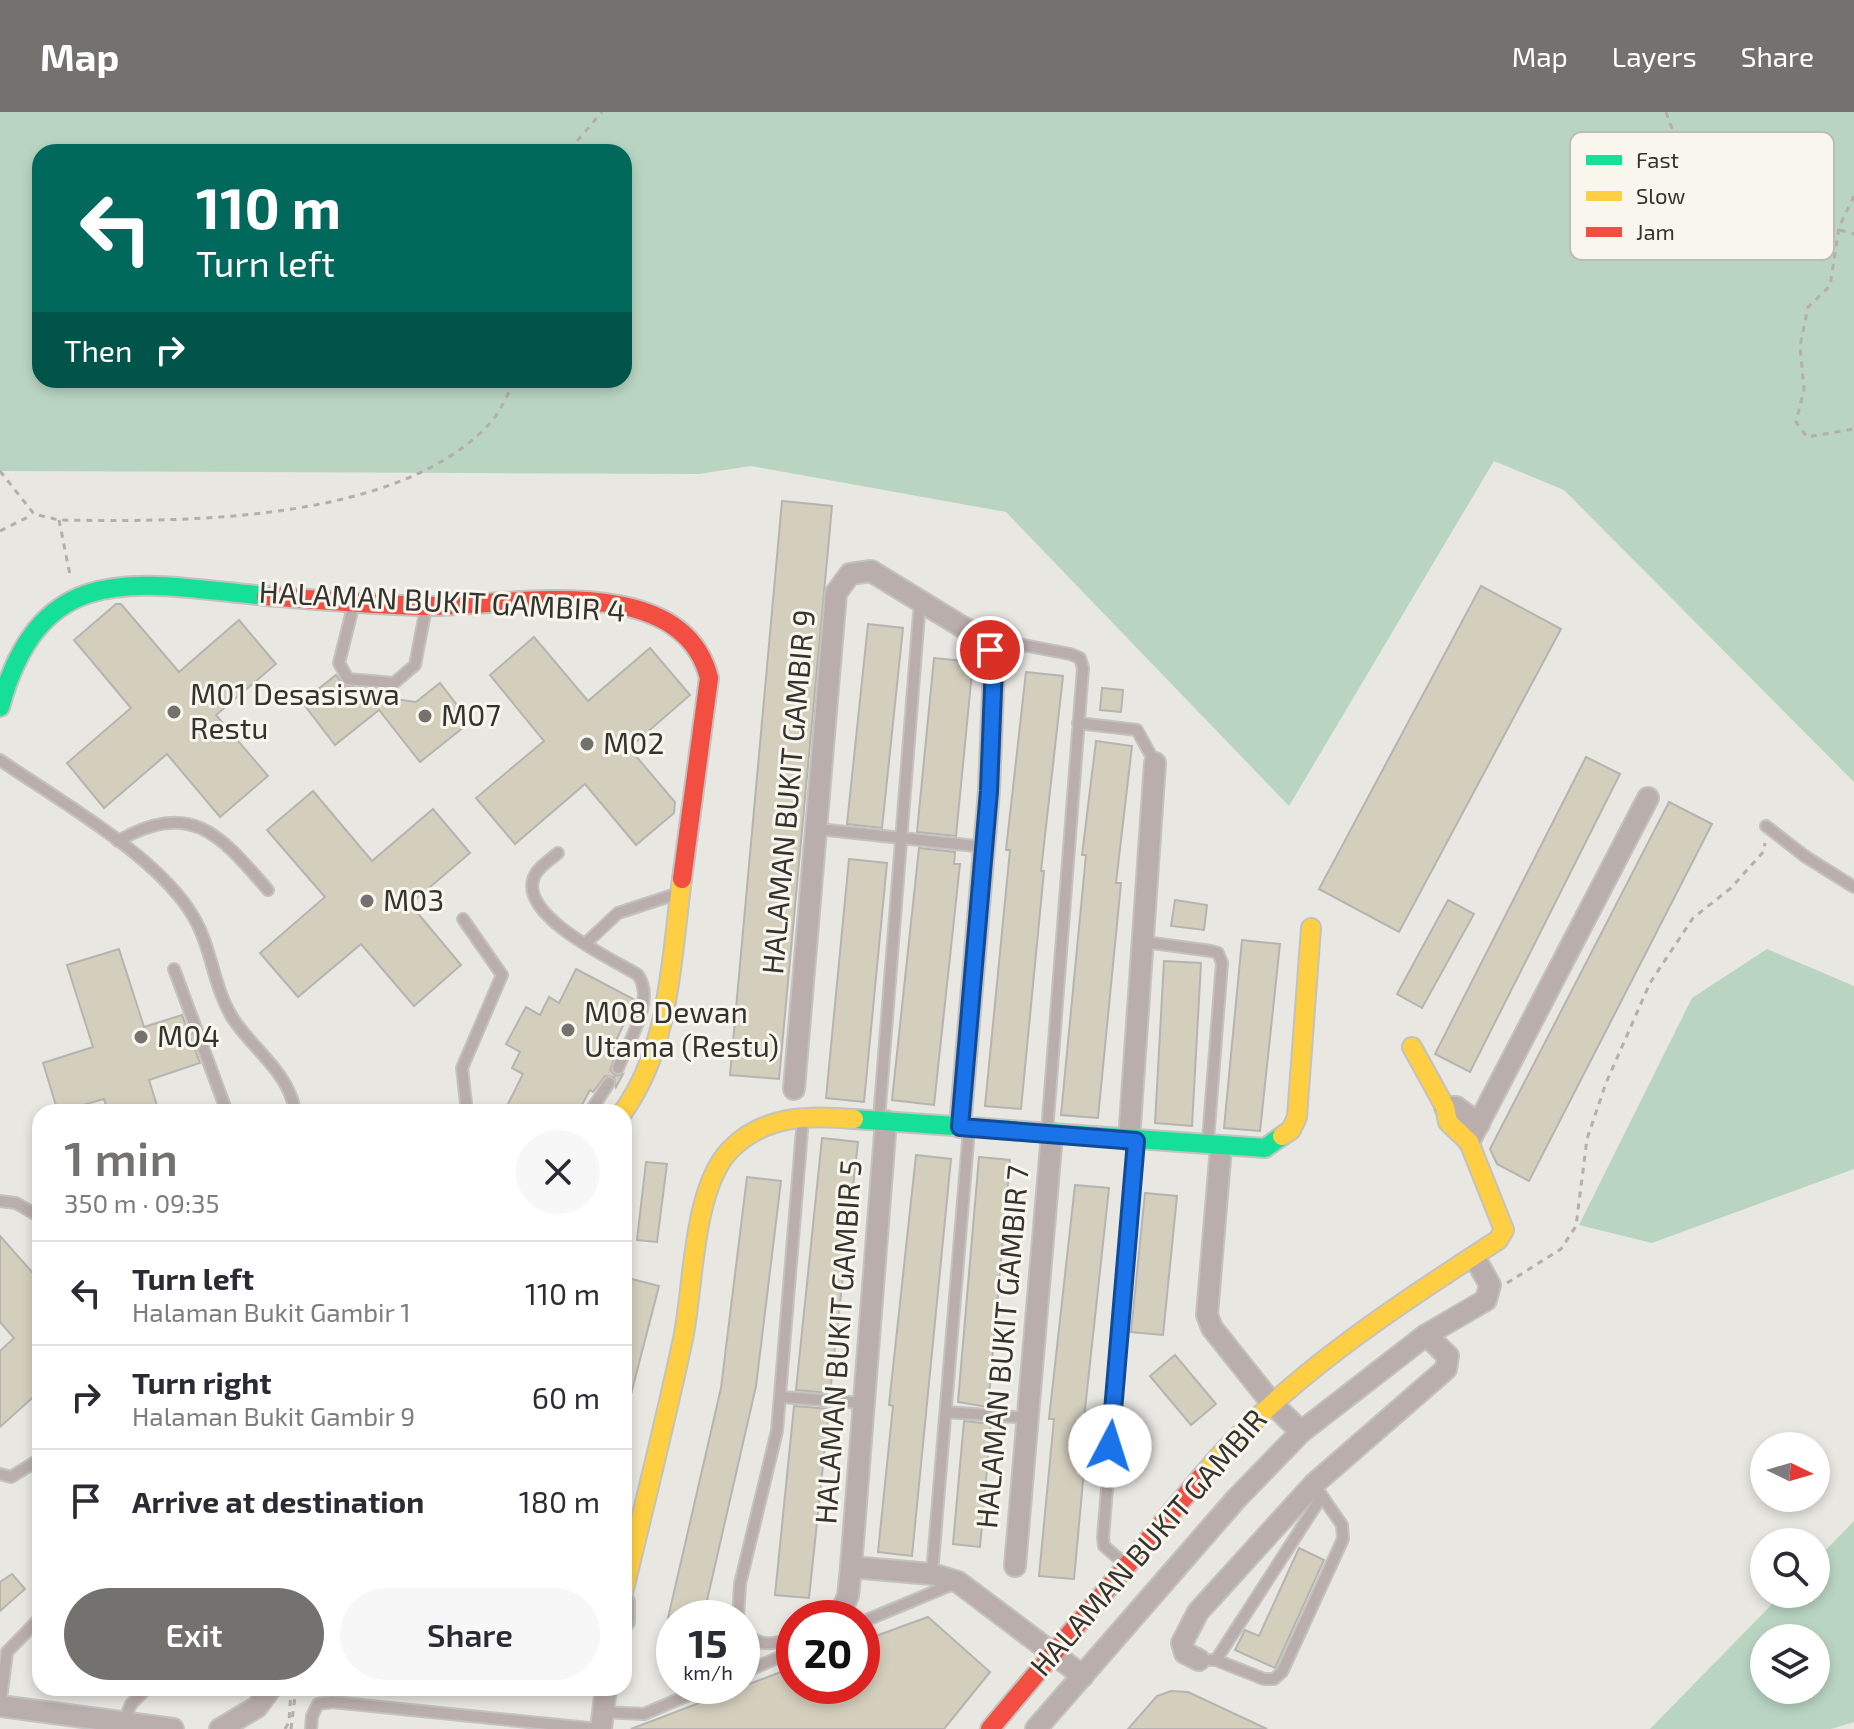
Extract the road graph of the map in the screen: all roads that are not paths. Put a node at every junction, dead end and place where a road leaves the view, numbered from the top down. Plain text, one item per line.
1 (920, 599) junction
2 (354, 601) junction
3 (427, 606) junction
4 (979, 637) junction
5 (0, 707) edge
6 (1078, 723) junction
7 (0, 760) edge
8 (1155, 763) joint
9 (1648, 798) dead end
10 (1766, 826) road end
11 (818, 829) junction
12 (901, 838) junction
13 (118, 841) junction
14 (985, 847) junction
15 (558, 853) dead end
16 (1854, 887) edge
17 (268, 890) dead end
18 (682, 892) junction
19 (463, 919) dead end
20 (1311, 928) dead end
21 (1145, 942) junction
22 (586, 943) junction
23 (174, 969) dead end
24 (1412, 1047) dead end
25 (618, 1068) dead end
26 (609, 1083) dead end
27 (794, 1089) dead end
28 (224, 1104) edge
29 (293, 1104) edge
30 (466, 1104) edge
31 (595, 1104) edge
32 (629, 1104) edge
33 (1445, 1107) joint
34 (803, 1115) junction
35 (882, 1121) junction
36 (965, 1127) junction
37 (1474, 1133) junction
38 (1049, 1134) junction
39 (1132, 1140) junction
40 (1214, 1147) junction
41 (0, 1201) edge
42 (32, 1212) edge
43 (1475, 1258) junction
44 (1426, 1335) junction
45 (781, 1397) junction
46 (1271, 1402) junction
47 (863, 1403) junction
48 (946, 1412) junction
49 (1027, 1418) junction
50 (1301, 1432) junction
51 (32, 1464) edge
52 (0, 1474) edge
53 (1318, 1490) junction
54 (632, 1555) edge
55 (1015, 1566) dead end
56 (1127, 1566) junction
57 (851, 1567) junction
58 (932, 1574) junction
59 (958, 1582) junction
60 (739, 1600) edge
61 (845, 1600) edge
62 (880, 1614) edge
63 (32, 1626) edge
64 (1053, 1654) junction
65 (1207, 1660) junction
66 (1083, 1676) junction
67 (139, 1696) edge
68 (265, 1696) edge
69 (605, 1696) edge
70 (668, 1704) edge
71 (0, 1706) edge
72 (123, 1723) junction
73 (601, 1723) edge
74 (173, 1729) edge
75 (220, 1729) edge
76 (311, 1729) edge
77 (990, 1729) edge
78 (1036, 1729) edge

1 - 4 street, HALAMAN BUKIT GAMBIR 9
1 - 11 street, HALAMAN BUKIT GAMBIR 9
1 - 12 lane
2 - 3 street, HALAMAN BUKIT GAMBIR 4
2 - 3 lane
2 - 5 street, HALAMAN BUKIT GAMBIR 4
3 - 18 street, HALAMAN BUKIT GAMBIR 4
4 - 6 lane
4 - 14 street
6 - 8 lane
6 - 38 lane
7 - 13 lane
8 - 21 street
9 - 37 street
10 - 16 lane
11 - 12 lane
11 - 27 street, HALAMAN BUKIT GAMBIR 9
12 - 14 lane
12 - 35 lane
13 - 17 lane
13 - 29 lane
14 - 36 street
15 - 22 lane
18 - 22 lane
18 - 32 street, HALAMAN BUKIT GAMBIR 4
19 - 30 lane
20 - 40 street
21 - 39 street
21 - 40 lane
22 - 25 lane
23 - 28 lane
24 - 33 street
26 - 31 lane
33 - 37 street
34 - 35 street
34 - 45 lane
34 - 54 street
35 - 36 street
35 - 47 street, HALAMAN BUKIT GAMBIR 5
36 - 38 street
36 - 48 lane
37 - 43 street, HALAMAN BUKIT GAMBIR
38 - 39 street
38 - 49 street, HALAMAN BUKIT GAMBIR 7
39 - 40 street
39 - 56 lane
40 - 46 street
41 - 42 lane
43 - 44 street
43 - 46 street, HALAMAN BUKIT GAMBIR
44 - 50 street
44 - 53 street
45 - 47 lane
45 - 60 lane
46 - 50 street
46 - 56 street, HALAMAN BUKIT GAMBIR
47 - 57 street, HALAMAN BUKIT GAMBIR 5
48 - 49 lane
48 - 58 lane
49 - 55 street, HALAMAN BUKIT GAMBIR 7
50 - 66 street
51 - 52 lane
53 - 65 lane
53 - 65 street
53 - 65 lane
56 - 64 street, HALAMAN BUKIT GAMBIR
57 - 58 street, HALAMAN BUKIT GAMBIR 5
57 - 61 street, HALAMAN BUKIT GAMBIR 5
58 - 59 street, HALAMAN BUKIT GAMBIR 5
59 - 62 lane
59 - 64 street, HALAMAN BUKIT GAMBIR 5
63 - 71 lane
64 - 66 street, HALAMAN BUKIT GAMBIR 5
64 - 77 street, HALAMAN BUKIT GAMBIR
66 - 78 street
67 - 72 lane
68 - 75 street
69 - 73 street
70 - 73 lane
71 - 72 street
72 - 74 street
73 - 76 lane

